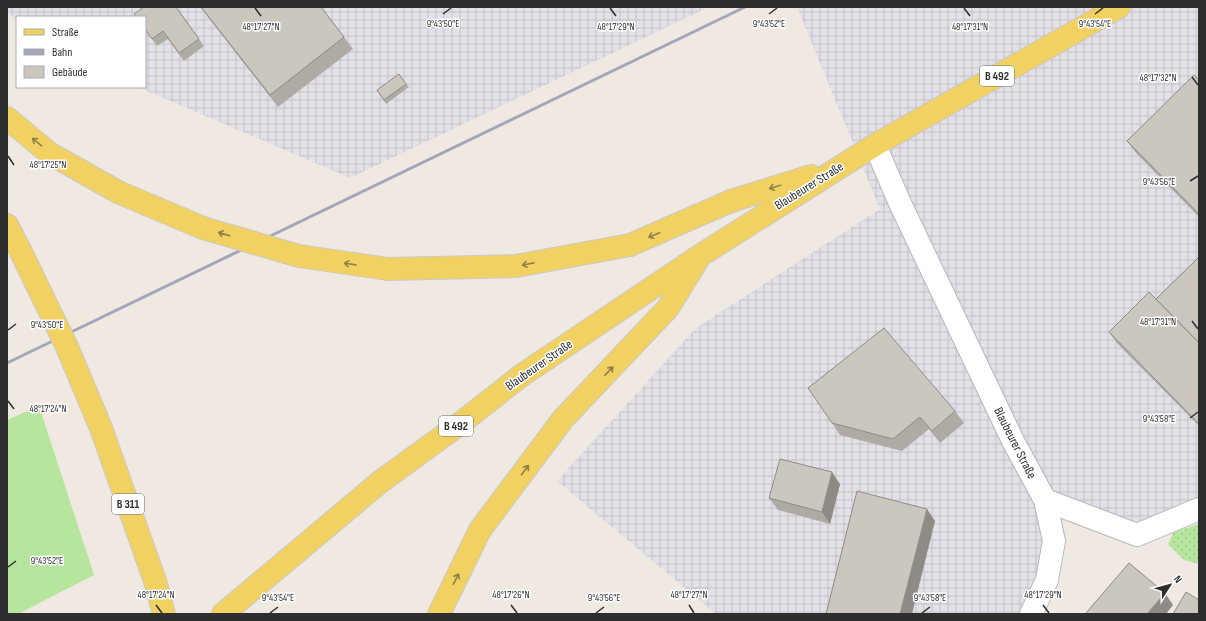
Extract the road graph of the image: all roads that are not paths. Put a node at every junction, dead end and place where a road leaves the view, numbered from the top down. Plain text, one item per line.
1 (1119, 7) edge
2 (7, 118) edge
3 (875, 145) junction
4 (838, 167) junction
5 (7, 225) edge
6 (701, 255) junction
7 (1045, 500) junction
8 (1199, 509) edge
9 (164, 614) edge
10 (223, 614) edge
11 (438, 614) edge
12 (1031, 614) edge

1 - 3 main road, Blaubeurer Straße / B 492
4 -> 2 main road, bridge
3 - 4 main road, Blaubeurer Straße / B 492
3 - 7 street, Blaubeurer Straße
4 - 6 main road, Blaubeurer Straße / B 492
5 - 9 main road, B 311, bridge
6 - 10 main road, Blaubeurer Straße / B 492
11 -> 6 main road
7 - 8 street
7 - 12 street, Blaubeurer Straße

